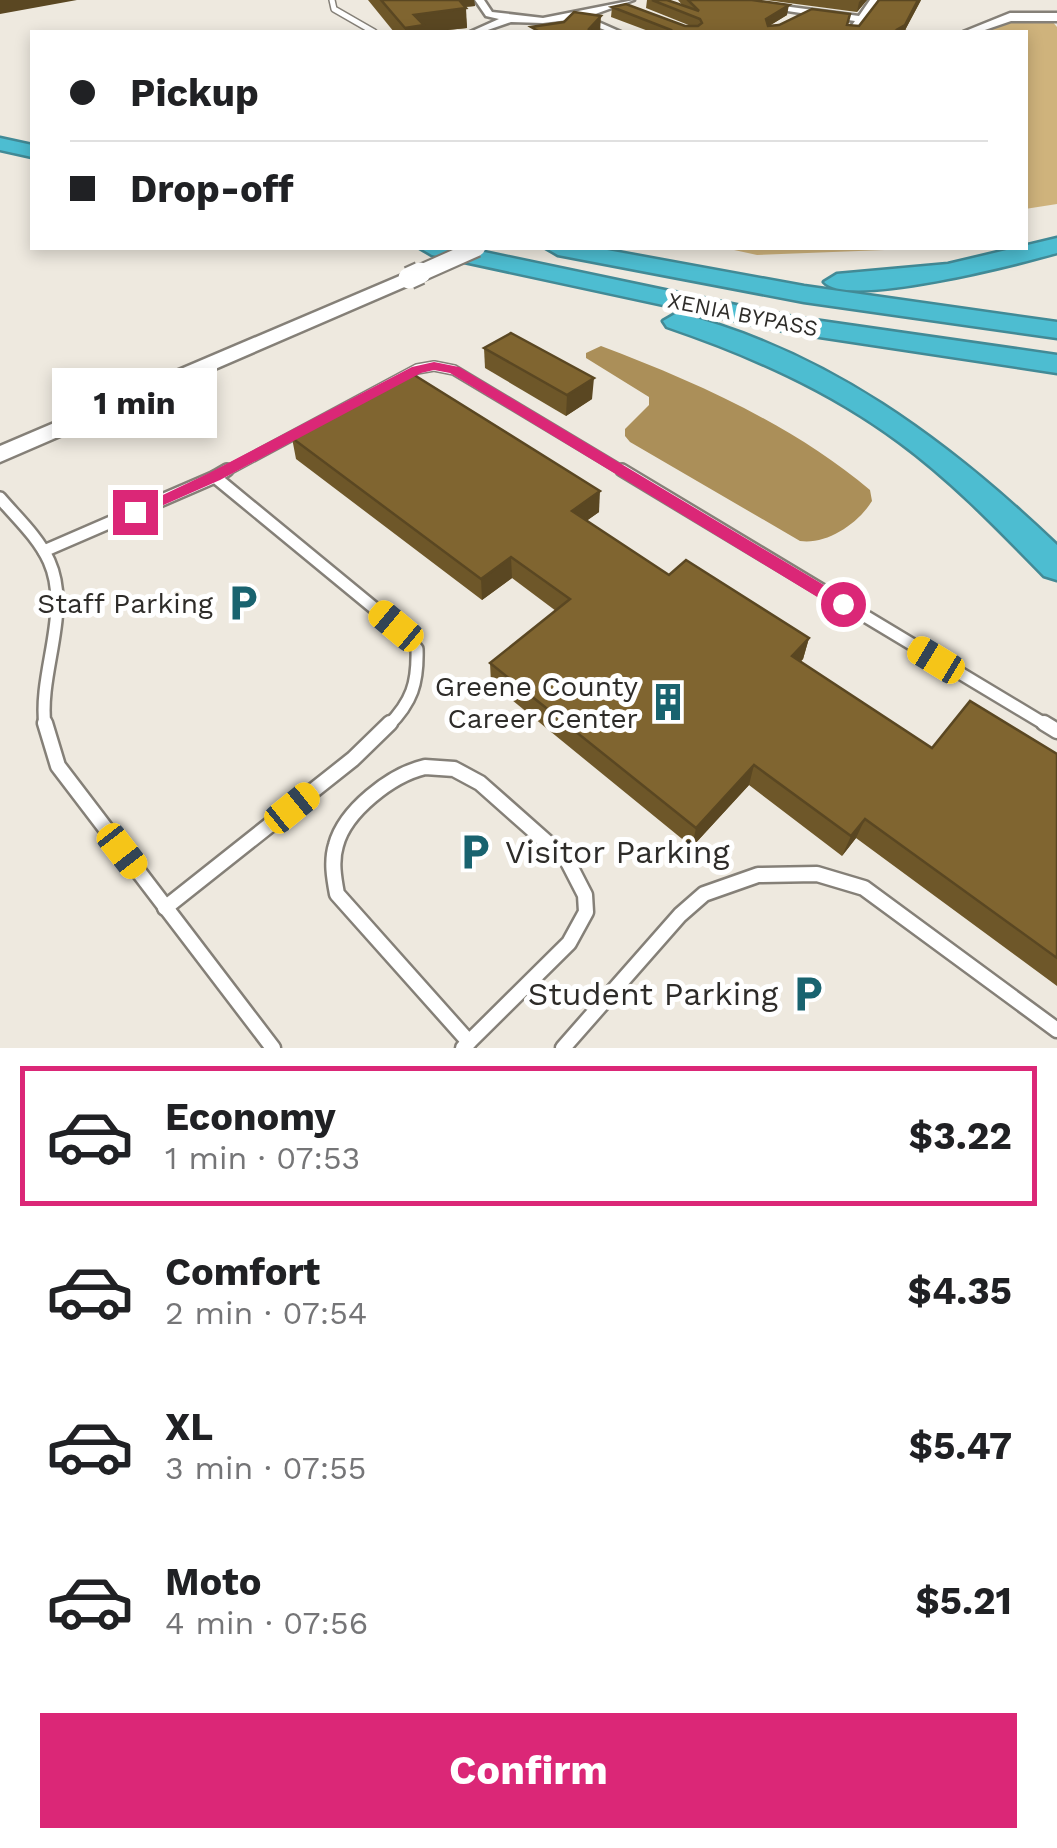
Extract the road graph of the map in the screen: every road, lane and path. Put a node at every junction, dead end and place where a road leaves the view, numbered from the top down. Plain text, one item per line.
1 (332, 0) edge
2 (479, 0) edge
3 (716, 0) edge
4 (756, 0) edge
5 (875, 0) edge
6 (624, 2) edge
7 (775, 6) junction
8 (810, 11) junction
9 (644, 13) edge
10 (577, 16) junction
11 (1057, 17) edge
12 (510, 19) junction
13 (864, 19) junction
14 (794, 22) edge
15 (371, 30) edge
16 (480, 30) edge
17 (613, 30) edge
18 (854, 30) edge
19 (974, 30) edge
20 (0, 144) edge
21 (30, 151) edge
22 (1057, 245) edge
23 (440, 250) edge
24 (472, 250) edge
25 (570, 250) edge
26 (583, 250) edge
27 (516, 268) junction
28 (1057, 330) edge
29 (1057, 364) edge
30 (0, 456) edge
31 (215, 477) junction
32 (0, 498) edge
33 (44, 552) junction
34 (1057, 568) edge
35 (1057, 732) edge
36 (166, 908) junction
37 (1057, 1030) edge
38 (466, 1045) edge
39 (272, 1048) edge
40 (563, 1048) edge

1 - 15 lane
2 - 12 street
3 - 7 street
4 - 7 street
5 - 13 street
6 - 9 street
6 - 10 street
7 - 8 street
8 - 13 street
8 - 14 street
10 - 12 street
10 - 17 street
11 - 19 street
12 - 16 street
13 - 18 street
20 - 21 highway
22 - 26 highway
23 - 27 highway, XENIA BYPASS
24 - 30 street, bridge
25 - 28 highway, XENIA BYPASS
27 - 29 highway, XENIA BYPASS
27 - 34 highway
31 - 33 lane
31 - 35 lane
31 - 36 lane
32 - 33 lane
33 - 36 lane
36 - 39 lane
37 - 40 lane
38 - 38 lane

